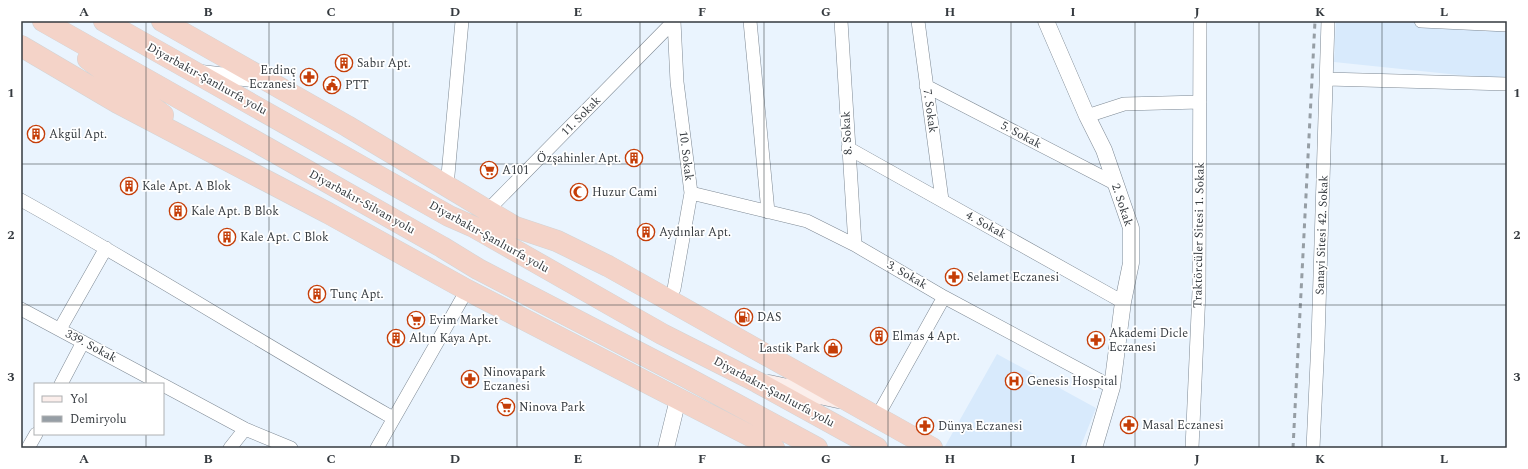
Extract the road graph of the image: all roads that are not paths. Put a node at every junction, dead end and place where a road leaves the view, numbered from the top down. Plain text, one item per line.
1 (36, 21) edge
2 (43, 21) edge
3 (104, 21) edge
4 (162, 21) edge
5 (462, 21) edge
6 (674, 21) edge
7 (750, 21) edge
8 (841, 21) edge
9 (918, 21) edge
10 (1046, 21) edge
11 (1200, 21) edge
12 (1328, 21) edge
13 (1421, 21) edge
14 (1507, 25) edge
15 (21, 46) edge
16 (194, 72) junction
17 (1327, 79) junction
18 (266, 80) junction
19 (1507, 84) edge
20 (926, 86) junction
21 (1200, 102) junction
22 (1087, 116) junction
23 (848, 148) junction
24 (216, 154) junction
25 (1116, 184) junction
26 (447, 186) junction
27 (691, 193) junction
28 (21, 200) edge
29 (942, 200) junction
30 (487, 211) junction
31 (768, 212) junction
32 (855, 245) junction
33 (106, 248) junction
34 (674, 289) dead end
35 (467, 290) junction
36 (944, 297) junction
37 (1123, 302) junction
38 (21, 309) edge
39 (60, 329) junction
40 (83, 342) junction
41 (757, 382) junction
42 (62, 383) edge
43 (160, 383) edge
44 (164, 385) edge
45 (1112, 387) junction
46 (678, 399) junction
47 (850, 401) junction
48 (877, 416) junction
49 (394, 418) junction
50 (245, 429) junction
51 (35, 435) edge
52 (28, 448) edge
53 (230, 448) edge
54 (291, 448) edge
55 (377, 448) edge
56 (666, 448) edge
57 (774, 448) edge
58 (817, 448) edge
59 (877, 448) edge
60 (932, 448) edge
61 (1094, 448) edge
62 (1192, 448) edge
63 (1313, 448) edge

1 - 24 highway
2 - 58 highway, Diyarbakır-Silvan yolu
3 - 16 highway, Diyarbakır-Şanlıurfa yolu
4 - 18 highway
5 - 26 street
6 - 27 street, 10. Sokak
6 - 30 street, 11. Sokak
7 - 31 street
8 - 23 street, 8. Sokak
9 - 20 street, 7. Sokak
10 - 22 street, 2. Sokak
11 - 21 street, Traktörcüler Sitesi 1. Sokak
12 - 17 street, Sanayi Sitesi 42. Sokak
13 - 14 street
15 - 24 highway
16 - 18 street
16 - 41 highway, Diyarbakır-Şanlıurfa yolu
17 - 19 street
17 - 63 street, Sanayi Sitesi 42. Sokak
18 - 26 highway
20 - 25 street, 5. Sokak
20 - 29 street, 7. Sokak
21 - 22 street
21 - 62 street, Traktörcüler Sitesi 1. Sokak
22 - 25 street, 2. Sokak
23 - 29 street, 4. Sokak
23 - 32 street, 8. Sokak
24 - 35 highway
25 - 37 street, 2. Sokak
26 - 30 highway
27 - 31 street, 3. Sokak
27 - 34 street, 10. Sokak
28 - 33 street
29 - 37 street, 4. Sokak
30 - 47 highway
31 - 32 street, 3. Sokak
32 - 36 street, 3. Sokak
33 - 39 street
33 - 49 street
35 - 46 highway
35 - 49 street
36 - 45 street, 3. Sokak
36 - 48 street
37 - 45 street, 2. Sokak
38 - 39 street, 339. Sokak
39 - 40 street, 339. Sokak
40 - 42 street
40 - 43 street, 339. Sokak
41 - 47 main road
41 - 59 highway, Diyarbakır-Şanlıurfa yolu
44 - 50 street, 339. Sokak
45 - 61 street, 2. Sokak
46 - 56 street
46 - 57 highway
47 - 48 highway
48 - 60 highway
49 - 55 street
50 - 53 street
50 - 54 street, 339. Sokak
51 - 52 street

